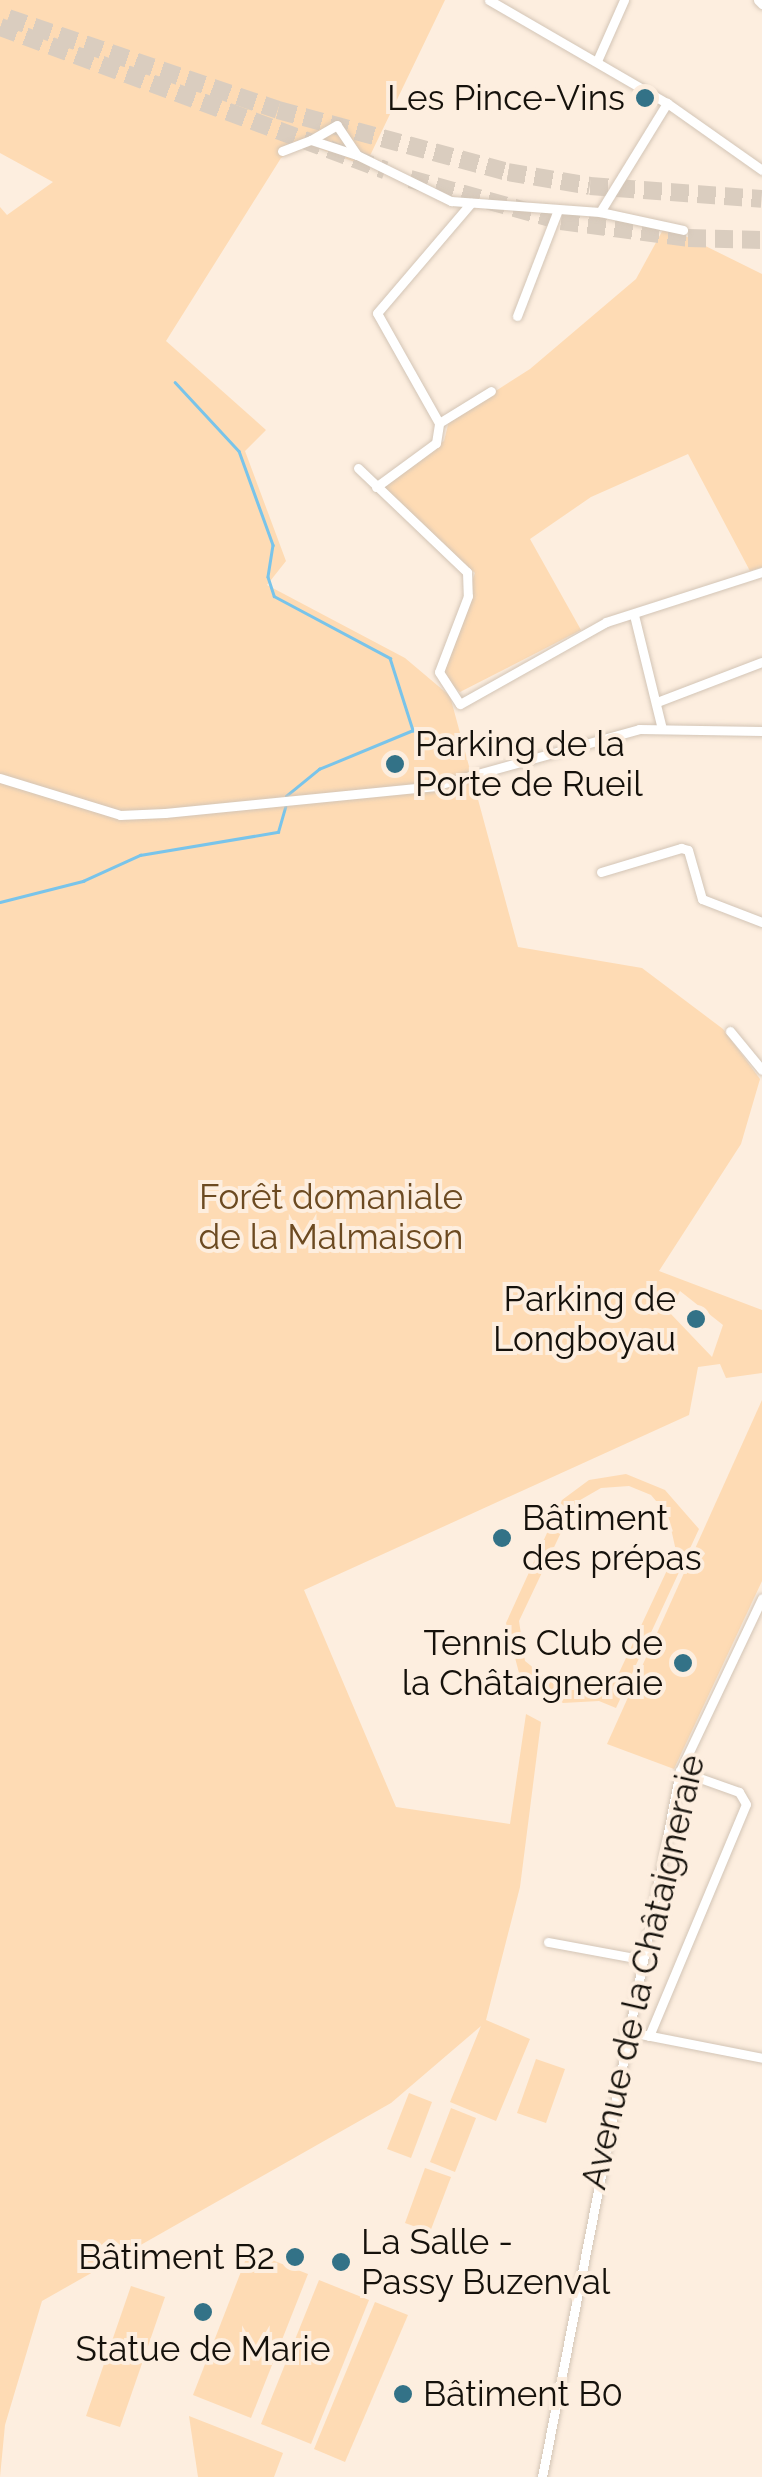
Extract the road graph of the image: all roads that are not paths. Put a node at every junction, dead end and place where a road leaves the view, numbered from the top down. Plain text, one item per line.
1 (489, 0) edge
2 (624, 0) edge
3 (597, 61) junction
4 (666, 103) junction
5 (311, 140) junction
6 (282, 151) dead end
7 (357, 155) junction
8 (762, 170) edge
9 (471, 204) junction
10 (558, 210) junction
11 (600, 212) junction
12 (683, 230) dead end
13 (518, 316) dead end
14 (491, 391) dead end
15 (439, 423) junction
16 (358, 468) dead end
17 (376, 487) junction
18 (762, 572) edge
19 (634, 615) junction
20 (762, 662) edge
21 (657, 702) junction
22 (662, 729) junction
23 (762, 731) edge
24 (0, 778) edge
25 (601, 872) dead end
26 (762, 922) edge
27 (730, 1032) dead end
28 (762, 1070) edge
29 (762, 1598) edge
30 (680, 1771) junction
31 (548, 1942) dead end
32 (640, 1959) junction
33 (625, 2031) junction
34 (649, 2036) junction
35 (762, 2043) edge
36 (760, 2057) edge
37 (542, 2477) edge

1 - 3 street
2 - 3 street
3 - 4 street
4 - 8 street
4 - 11 street
5 - 6 street
5 - 7 street
5 - 7 street
7 - 9 street
9 - 10 street
9 - 15 street
10 - 11 street
10 - 13 street
11 - 12 street
14 - 15 street
15 - 17 street
16 - 17 street
17 - 19 street
18 - 19 street
19 - 21 street
20 - 21 street
21 - 22 street
22 - 23 street
22 - 24 street
25 - 26 street
27 - 28 street
29 - 30 street, Avenue de la Châtaigneraie
30 - 32 street, Avenue de la Châtaigneraie
30 - 34 street
31 - 32 street
32 - 33 street, Avenue de la Châtaigneraie
33 - 34 street
33 - 37 street, Avenue de la Châtaigneraie
34 - 36 street
35 - 36 street

